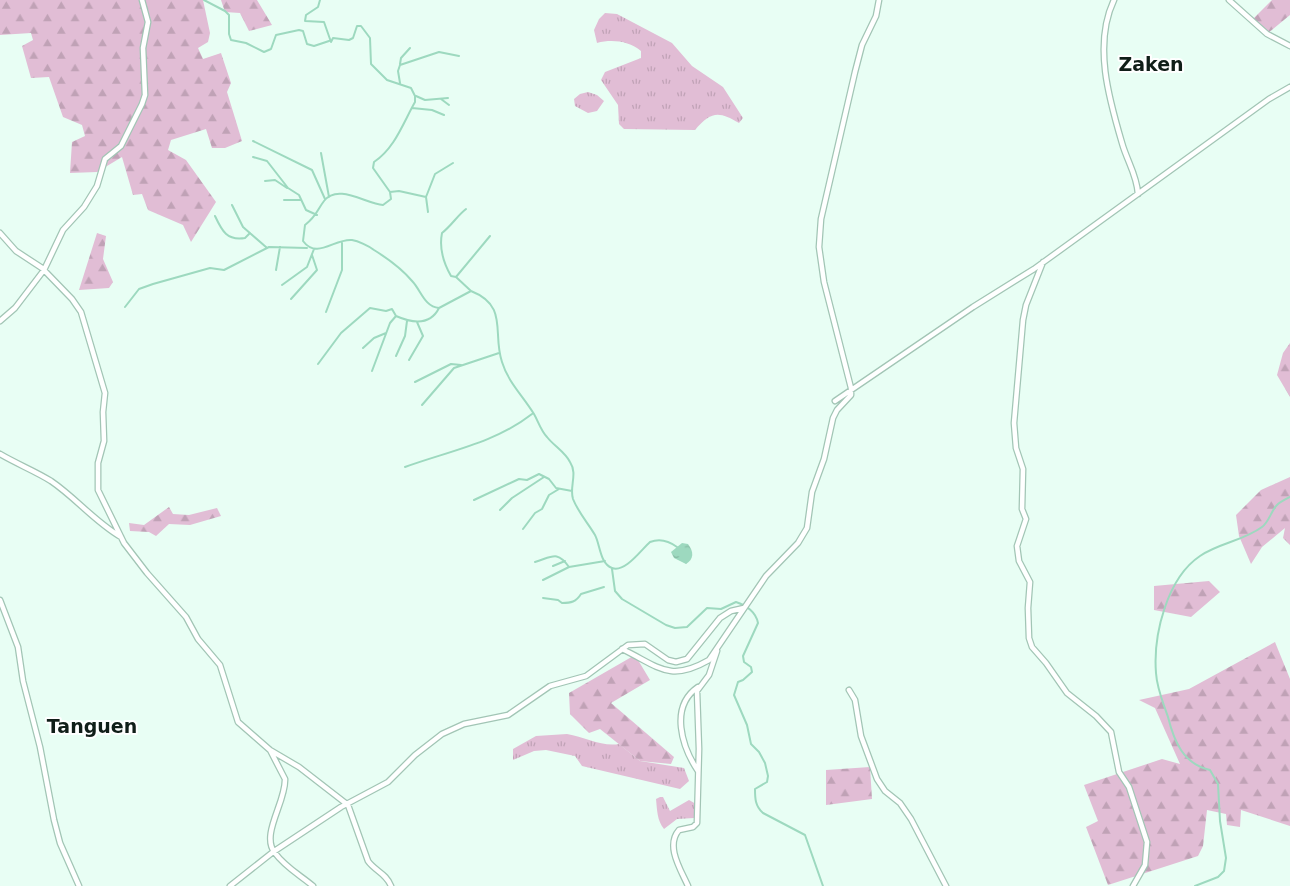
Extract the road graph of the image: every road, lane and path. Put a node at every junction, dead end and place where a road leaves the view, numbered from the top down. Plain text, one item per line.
1 (142, 0) edge
2 (879, 0) edge
3 (1114, 0) edge
4 (1229, 0) edge
5 (1290, 46) edge
6 (1290, 87) edge
7 (1138, 194) junction
8 (0, 233) edge
9 (1043, 262) junction
10 (44, 270) junction
11 (0, 320) edge
12 (851, 388) junction
13 (835, 401) dead end
14 (0, 454) edge
15 (122, 538) junction
16 (0, 600) edge
17 (744, 608) junction
18 (622, 649) junction
19 (717, 649) junction
20 (700, 686) junction
21 (849, 690) dead end
22 (270, 750) junction
23 (698, 770) junction
24 (347, 804) junction
25 (273, 852) junction
26 (79, 886) edge
27 (230, 886) edge
28 (313, 886) edge
29 (391, 886) edge
30 (688, 886) edge
31 (946, 886) edge
32 (1133, 886) edge

1 - 10 street
2 - 12 street
3 - 7 street
4 - 5 street
6 - 7 street
7 - 9 street
8 - 10 street
9 - 12 street
9 - 32 street
10 - 11 street
10 - 15 street
12 - 13 street
12 - 17 street
14 - 15 street
15 - 22 street
16 - 26 street
17 - 18 street
17 - 19 street
18 - 19 street
18 - 24 street
19 - 20 street
20 - 23 street
20 - 23 street
21 - 31 street
22 - 24 street
22 - 25 street
23 - 30 street
24 - 25 street
24 - 29 street
25 - 27 street
25 - 28 street

